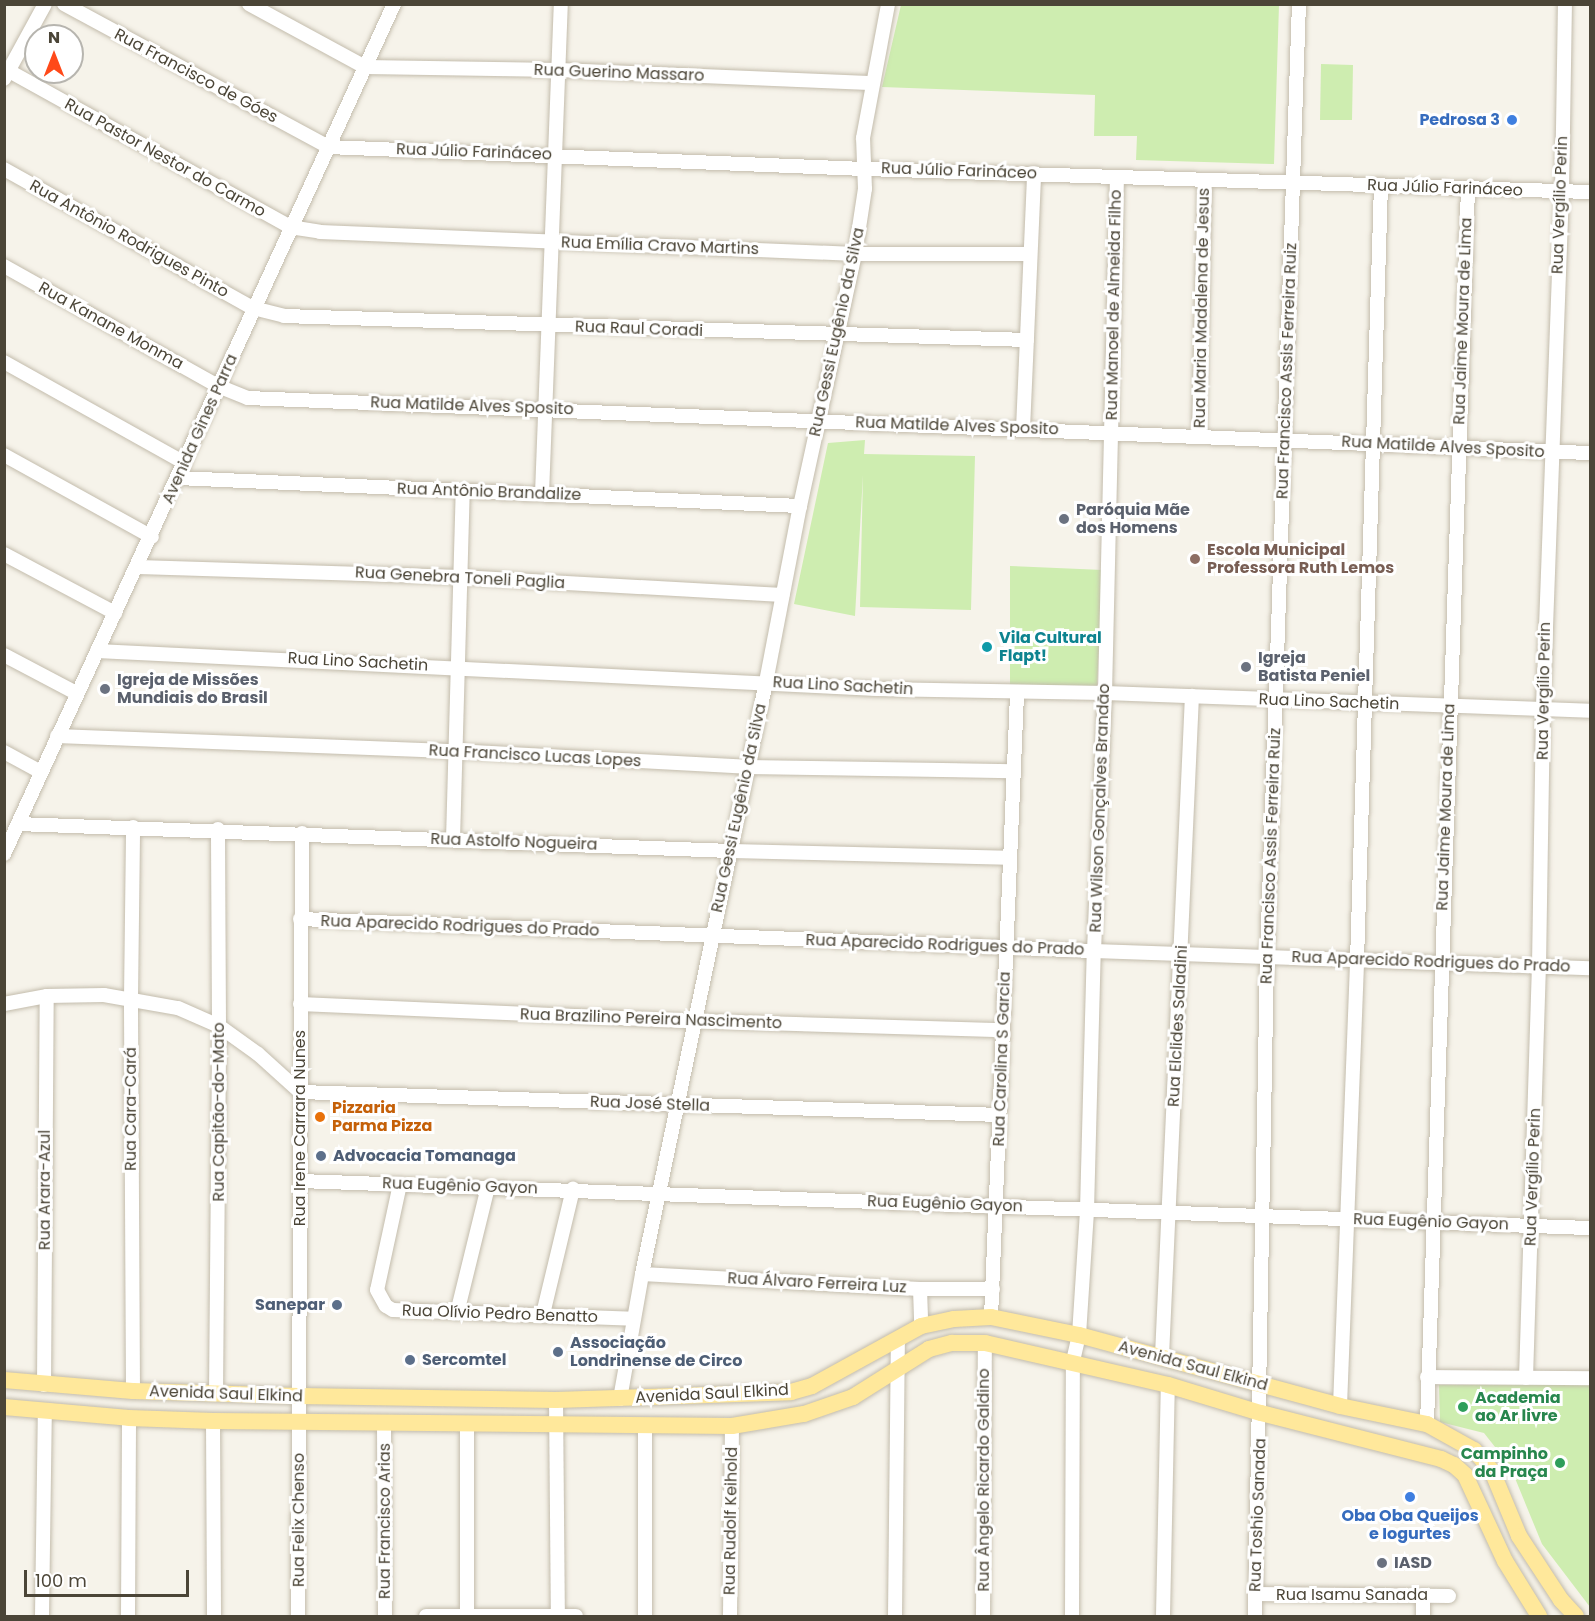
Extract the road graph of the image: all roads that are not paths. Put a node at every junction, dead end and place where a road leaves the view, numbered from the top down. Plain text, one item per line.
1 (45, 4) edge
2 (64, 4) edge
3 (249, 4) edge
4 (394, 4) edge
5 (561, 4) edge
6 (888, 4) edge
7 (1299, 4) edge
8 (1565, 4) edge
9 (365, 67) junction
10 (559, 70) junction
11 (7, 75) edge
12 (873, 83) junction
13 (328, 147) junction
14 (556, 155) junction
15 (4, 169) edge
16 (865, 169) junction
17 (1034, 173) junction
18 (1117, 177) junction
19 (1205, 180) junction
20 (1293, 183) junction
21 (1381, 186) junction
22 (1468, 190) junction
23 (1562, 192) junction
24 (1590, 192) edge
25 (290, 227) junction
26 (552, 241) junction
27 (855, 254) junction
28 (1030, 254) junction
29 (4, 266) edge
30 (253, 309) junction
31 (547, 326) junction
32 (837, 335) junction
33 (1027, 340) junction
34 (4, 362) edge
35 (218, 386) junction
36 (543, 408) junction
37 (818, 421) junction
38 (1023, 429) junction
39 (1112, 433) junction
40 (1198, 436) junction
41 (1286, 440) junction
42 (1374, 443) junction
43 (1459, 448) junction
44 (1550, 452) junction
45 (1590, 453) edge
46 (4, 455) edge
47 (185, 463) junction
48 (178, 478) junction
49 (463, 491) junction
50 (542, 494) junction
51 (800, 506) junction
52 (152, 537) junction
53 (4, 554) edge
54 (138, 567) junction
55 (460, 577) junction
56 (782, 595) junction
57 (115, 613) junction
58 (97, 651) junction
59 (4, 655) edge
60 (456, 666) junction
61 (766, 682) junction
62 (76, 693) junction
63 (1017, 693) junction
64 (1106, 693) junction
65 (1192, 696) junction
66 (1277, 700) junction
67 (1364, 704) junction
68 (1449, 706) junction
69 (1543, 709) junction
70 (1590, 711) edge
71 (57, 736) junction
72 (454, 751) junction
73 (4, 752) edge
74 (747, 767) junction
75 (1013, 771) junction
76 (41, 772) junction
77 (18, 824) junction
78 (133, 827) junction
79 (218, 829) junction
80 (302, 833) junction
81 (453, 840) junction
82 (729, 851) junction
83 (5, 853) edge
84 (1010, 858) junction
85 (300, 919) junction
86 (712, 937) junction
87 (1006, 947) junction
88 (1094, 951) junction
89 (1181, 953) junction
90 (1267, 957) junction
91 (1357, 961) junction
92 (1442, 963) junction
93 (1539, 966) junction
94 (1590, 968) edge
95 (47, 996) junction
96 (131, 998) junction
97 (4, 1004) edge
98 (300, 1004) junction
99 (695, 1021) junction
100 (219, 1026) junction
101 (1003, 1030) junction
102 (300, 1092) junction
103 (678, 1104) junction
104 (999, 1116) junction
105 (300, 1181) junction
106 (400, 1184) junction
107 (488, 1187) junction
108 (573, 1189) junction
109 (661, 1192) junction
110 (996, 1207) junction
111 (1087, 1210) junction
112 (1168, 1212) junction
113 (1261, 1216) junction
114 (1346, 1219) junction
115 (1432, 1223) junction
116 (1532, 1226) junction
117 (1590, 1228) edge
118 (642, 1274) junction
119 (920, 1289) junction
120 (993, 1289) junction
121 (457, 1313) junction
122 (543, 1314) junction
123 (991, 1317) junction
124 (633, 1318) junction
125 (921, 1326) junction
126 (1078, 1335) junction
127 (898, 1339) junction
128 (985, 1343) junction
129 (1162, 1356) junction
130 (1073, 1361) junction
131 (897, 1367) junction
132 (1427, 1377) junction
133 (1526, 1378) junction
134 (1590, 1378) edge
135 (4, 1380) edge
136 (44, 1385) junction
137 (1168, 1385) junction
138 (1259, 1385) junction
139 (133, 1391) junction
140 (216, 1394) junction
141 (299, 1396) junction
142 (620, 1399) junction
143 (556, 1400) junction
144 (1340, 1406) junction
145 (4, 1407) edge
146 (45, 1411) junction
147 (1261, 1413) junction
148 (129, 1418) junction
149 (213, 1421) junction
150 (299, 1423) junction
151 (557, 1423) junction
152 (1427, 1424) junction
153 (384, 1425) junction
154 (467, 1425) junction
155 (645, 1425) junction
156 (732, 1426) junction
157 (1503, 1496) junction
158 (1479, 1508) junction
159 (1255, 1594) junction
160 (1423, 1596) junction
161 (1449, 1596) dead end
162 (1534, 1615) edge
163 (467, 1616) edge
164 (558, 1616) edge
165 (42, 1617) edge
166 (128, 1617) edge
167 (213, 1617) edge
168 (298, 1617) edge
169 (385, 1617) edge
170 (426, 1617) edge
171 (576, 1617) edge
172 (645, 1617) edge
173 (730, 1617) edge
174 (895, 1617) edge
175 (983, 1617) edge
176 (1072, 1617) edge
177 (1163, 1617) edge
178 (1255, 1617) edge
179 (1423, 1617) edge
180 (1576, 1617) edge

1 - 11 street
2 - 13 street, Rua Francisco de Góes
3 - 9 street
4 - 9 street, Avenida Gines Parra
5 - 10 street
6 - 12 street, Rua Gessi Eugênio da Silva
7 - 20 street, Rua Francisco Assis Ferreira Ruiz
8 - 23 street, Rua Vergílio Perin
9 - 10 street, Rua Guerino Massaro
9 - 13 street, Avenida Gines Parra
10 - 12 street, Rua Guerino Massaro
10 - 14 street
11 - 25 street, Rua Pastor Nestor do Carmo
12 - 16 street, Rua Gessi Eugênio da Silva
13 - 14 street, Rua Júlio Farináceo
13 - 25 street, Avenida Gines Parra
14 - 16 street, Rua Júlio Farináceo
14 - 26 street
15 - 30 street, Rua Antônio Rodrigues Pinto
16 - 17 street, Rua Júlio Farináceo
16 - 27 street, Rua Gessi Eugênio da Silva
17 - 18 street, Rua Júlio Farináceo
17 - 28 street
18 - 19 street, Rua Júlio Farináceo
18 - 39 street, Rua Manoel de Almeida Filho
19 - 20 street, Rua Júlio Farináceo
19 - 40 street, Rua Maria Madalena de Jesus
20 - 21 street, Rua Júlio Farináceo
20 - 41 street, Rua Francisco Assis Ferreira Ruiz
21 - 22 street, Rua Júlio Farináceo
21 - 42 street
22 - 23 street, Rua Júlio Farináceo
22 - 43 street, Rua Jaime Moura de Lima
23 - 24 street, Rua Júlio Farináceo
23 - 44 street, Rua Vergílio Perin
25 - 26 street, Rua Emília Cravo Martins
25 - 30 street, Avenida Gines Parra
26 - 27 street, Rua Emília Cravo Martins
26 - 31 street
27 - 28 street, Rua Emília Cravo Martins
27 - 32 street, Rua Gessi Eugênio da Silva
28 - 33 street
29 - 35 street, Rua Kanane Monma
30 - 31 street, Rua Raul Coradi
30 - 35 street, Avenida Gines Parra
31 - 32 street, Rua Raul Coradi
31 - 36 street
32 - 33 street, Rua Raul Coradi
32 - 37 street, Rua Gessi Eugênio da Silva
33 - 38 street
34 - 47 street
35 - 36 street, Rua Matilde Alves Sposito
35 - 47 street, Avenida Gines Parra
36 - 37 street, Rua Matilde Alves Sposito
36 - 50 street
37 - 38 street, Rua Matilde Alves Sposito
37 - 51 street, Rua Gessi Eugênio da Silva
38 - 39 street, Rua Matilde Alves Sposito
39 - 40 street, Rua Matilde Alves Sposito
39 - 64 street, Rua Wilson Gonçalves Brandão
40 - 41 street, Rua Matilde Alves Sposito
41 - 42 street, Rua Matilde Alves Sposito
41 - 66 street, Rua Francisco Assis Ferreira Ruiz
42 - 43 street, Rua Matilde Alves Sposito
42 - 67 street
43 - 44 street, Rua Matilde Alves Sposito
43 - 68 street, Rua Jaime Moura de Lima
44 - 45 street, Rua Matilde Alves Sposito
44 - 69 street, Rua Vergílio Perin
46 - 52 street
47 - 48 street, Avenida Gines Parra
48 - 49 street, Rua Antônio Brandalize
48 - 52 street, Avenida Gines Parra
49 - 50 street, Rua Antônio Brandalize
49 - 55 street
50 - 51 street, Rua Antônio Brandalize
51 - 56 street, Rua Gessi Eugênio da Silva
52 - 54 street, Avenida Gines Parra
53 - 57 street
54 - 55 street, Rua Genebra Toneli Paglia
54 - 57 street, Avenida Gines Parra
55 - 56 street, Rua Genebra Toneli Paglia
55 - 60 street
56 - 61 street, Rua Gessi Eugênio da Silva
57 - 58 street, Avenida Gines Parra
58 - 60 street, Rua Lino Sachetin
58 - 62 street, Avenida Gines Parra
59 - 62 street
60 - 61 street, Rua Lino Sachetin
60 - 72 street
61 - 63 street, Rua Lino Sachetin
61 - 74 street, Rua Gessi Eugênio da Silva
62 - 71 street, Avenida Gines Parra
63 - 64 street, Rua Lino Sachetin
63 - 75 street, Rua Carolina S Garcia
64 - 65 street, Rua Lino Sachetin
64 - 88 street, Rua Wilson Gonçalves Brandão
65 - 66 street, Rua Lino Sachetin
65 - 89 street, Rua Elclides Saladini
66 - 67 street, Rua Lino Sachetin
66 - 90 street, Rua Francisco Assis Ferreira Ruiz
67 - 68 street, Rua Lino Sachetin
67 - 91 street
68 - 69 street, Rua Lino Sachetin
68 - 92 street, Rua Jaime Moura de Lima
69 - 70 street, Rua Lino Sachetin
69 - 93 street, Rua Vergílio Perin
71 - 72 street, Rua Francisco Lucas Lopes
71 - 76 street, Avenida Gines Parra
72 - 74 street, Rua Francisco Lucas Lopes
72 - 81 street
73 - 76 street
74 - 75 street, Rua Francisco Lucas Lopes
74 - 82 street, Rua Gessi Eugênio da Silva
75 - 84 street, Rua Carolina S Garcia
76 - 77 street, Avenida Gines Parra
77 - 78 street, Rua Astolfo Nogueira
77 - 83 street, Avenida Gines Parra
78 - 79 street, Rua Astolfo Nogueira
78 - 96 street, Rua Cara-Cará
79 - 80 street, Rua Astolfo Nogueira
79 - 100 street, Rua Capitão-do-Mato
80 - 81 street, Rua Astolfo Nogueira
80 - 85 street, Rua Irene Carrara Nunes
81 - 82 street, Rua Astolfo Nogueira
82 - 84 street, Rua Astolfo Nogueira
82 - 86 street, Rua Gessi Eugênio da Silva
84 - 87 street, Rua Carolina S Garcia
85 - 86 street, Rua Aparecido Rodrigues do Prado
85 - 98 street, Rua Irene Carrara Nunes
86 - 87 street, Rua Aparecido Rodrigues do Prado
86 - 99 street, Rua Gessi Eugênio da Silva
87 - 88 street, Rua Aparecido Rodrigues do Prado
87 - 101 street, Rua Carolina S Garcia
88 - 89 street, Rua Aparecido Rodrigues do Prado
88 - 111 street, Rua Wilson Gonçalves Brandão
89 - 90 street, Rua Aparecido Rodrigues do Prado
89 - 112 street, Rua Elclides Saladini
90 - 91 street, Rua Aparecido Rodrigues do Prado
90 - 113 street, Rua Francisco Assis Ferreira Ruiz
91 - 92 street, Rua Aparecido Rodrigues do Prado
91 - 114 street
92 - 93 street, Rua Aparecido Rodrigues do Prado
92 - 115 street, Rua Jaime Moura de Lima
93 - 94 street, Rua Aparecido Rodrigues do Prado
93 - 116 street, Rua Vergílio Perin
95 - 96 street
95 - 97 street
95 - 136 street, Rua Arara-Azul
96 - 100 street
96 - 139 street, Rua Cara-Cará
98 - 99 street, Rua Brazilino Pereira Nascimento
98 - 102 street, Rua Irene Carrara Nunes
99 - 101 street, Rua Brazilino Pereira Nascimento
99 - 103 street, Rua Gessi Eugênio da Silva
100 - 102 street
100 - 140 street, Rua Capitão-do-Mato
101 - 104 street, Rua Carolina S Garcia
102 - 103 street, Rua José Stella
102 - 105 street, Rua Irene Carrara Nunes
103 - 104 street, Rua José Stella
103 - 109 street, Rua Gessi Eugênio da Silva
104 - 110 street, Rua Carolina S Garcia
105 - 106 street, Rua Eugênio Gayon
105 - 141 street, Rua Irene Carrara Nunes
106 - 107 street, Rua Eugênio Gayon
106 - 121 street, Rua Olívio Pedro Benatto
107 - 108 street, Rua Eugênio Gayon
107 - 121 street
108 - 109 street, Rua Eugênio Gayon
108 - 122 street
109 - 110 street, Rua Eugênio Gayon
109 - 118 street, Rua Gessi Eugênio da Silva
110 - 111 street, Rua Eugênio Gayon
110 - 120 street, Rua Carolina S Garcia
111 - 112 street, Rua Eugênio Gayon
111 - 126 street, Rua Wilson Gonçalves Brandão
112 - 113 street, Rua Eugênio Gayon
112 - 129 street, Rua Elclides Saladini
113 - 114 street, Rua Eugênio Gayon
113 - 138 street, Rua Francisco Assis Ferreira Ruiz
114 - 115 street, Rua Eugênio Gayon
114 - 144 street
115 - 116 street, Rua Eugênio Gayon
115 - 132 street, Rua Jaime Moura de Lima
116 - 117 street, Rua Eugênio Gayon
116 - 133 street, Rua Vergílio Perin
118 - 119 street, Rua Álvaro Ferreira Luz
118 - 124 street, Rua Gessi Eugênio da Silva
119 - 120 street, Rua Álvaro Ferreira Luz
119 - 125 street
120 - 123 street, Rua Carolina S Garcia
121 - 122 street, Rua Olívio Pedro Benatto
122 - 124 street, Rua Olívio Pedro Benatto
123 - 125 main road, Avenida Saul Elkind
123 - 126 main road, Avenida Saul Elkind
124 - 142 street, Rua Gessi Eugênio da Silva
125 - 127 main road, Avenida Saul Elkind
126 - 129 main road, Avenida Saul Elkind
126 - 130 street, Rua Wilson Gonçalves Brandão
127 - 131 street
127 - 142 main road, Avenida Saul Elkind
128 - 130 main road, Avenida Saul Elkind
128 - 131 main road, Avenida Saul Elkind
128 - 175 street, Rua Ângelo Ricardo Galdino
129 - 138 main road, Avenida Saul Elkind
130 - 137 main road, Avenida Saul Elkind
130 - 176 street, Rua Wilson Gonçalves Brandão
131 - 156 main road, Avenida Saul Elkind
131 - 174 street
132 - 133 street
132 - 152 street, Rua Jaime Moura de Lima
133 - 134 street
135 - 136 main road, Avenida Saul Elkind
136 - 139 main road, Avenida Saul Elkind
137 - 147 main road, Avenida Saul Elkind
137 - 177 street
138 - 144 main road, Avenida Saul Elkind
138 - 147 street, Rua Toshio Sanada
139 - 140 main road, Avenida Saul Elkind
140 - 141 main road, Avenida Saul Elkind
141 - 143 main road, Avenida Saul Elkind
141 - 150 street, Rua Irene Carrara Nunes
142 - 143 main road, Avenida Saul Elkind
143 - 151 street
144 - 152 main road, Avenida Saul Elkind
145 - 146 main road, Avenida Saul Elkind
146 - 148 main road, Avenida Saul Elkind
146 - 165 street
147 - 158 main road, Avenida Saul Elkind
147 - 159 street, Rua Toshio Sanada
148 - 149 main road, Avenida Saul Elkind
148 - 166 street
149 - 150 main road, Avenida Saul Elkind
149 - 167 street
150 - 153 main road, Avenida Saul Elkind
150 - 168 street, Rua Felix Chenso
151 - 154 main road, Avenida Saul Elkind
151 - 155 main road, Avenida Saul Elkind
151 - 164 street
152 - 157 main road, Avenida Saul Elkind
153 - 154 main road, Avenida Saul Elkind
153 - 169 street, Rua Francisco Arias
154 - 163 street
155 - 156 main road, Avenida Saul Elkind
155 - 172 street
156 - 173 street, Rua Rudolf Keihold
157 - 158 main road
157 - 180 main road, Avenida Saul Elkind
158 - 162 main road, Avenida Saul Elkind
159 - 160 street, Rua Isamu Sanada
159 - 178 street, Rua Toshio Sanada
160 - 161 street, Rua Isamu Sanada
160 - 179 street
163 - 164 street
163 - 170 street
164 - 171 street

